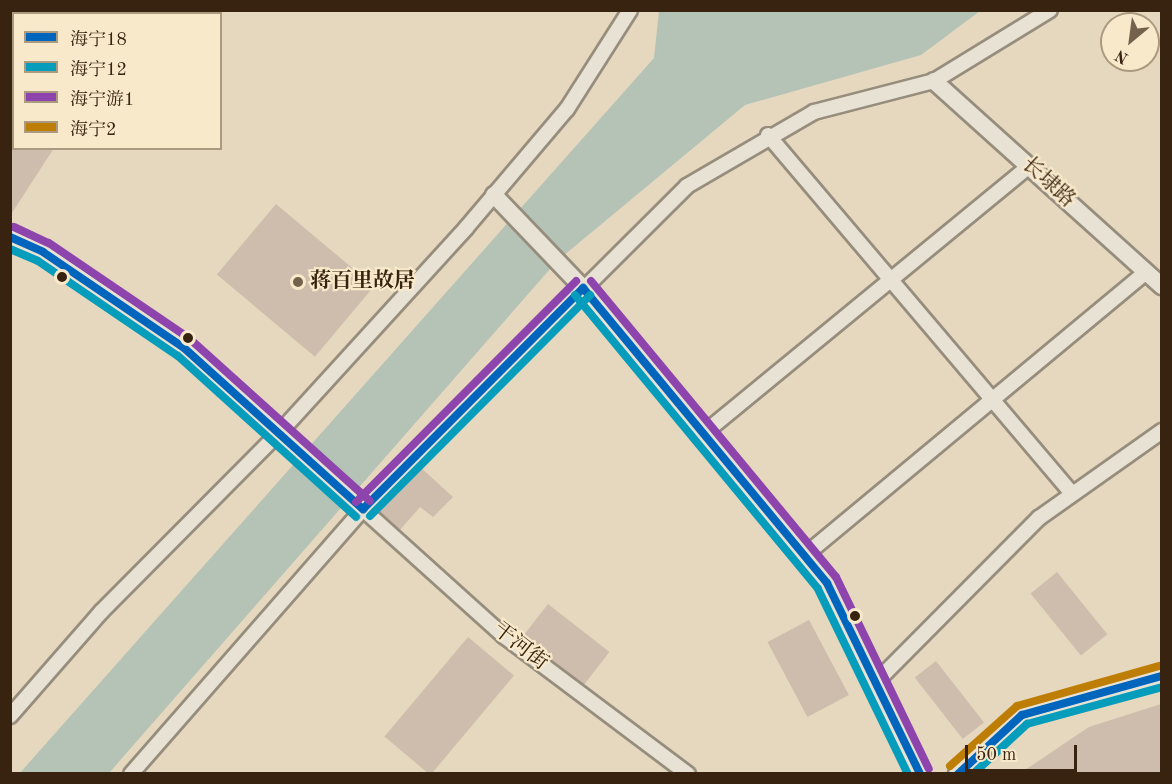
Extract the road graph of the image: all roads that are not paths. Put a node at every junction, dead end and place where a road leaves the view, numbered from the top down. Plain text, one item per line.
1 (630, 10) edge
2 (1050, 10) edge
3 (934, 81) junction
4 (768, 135) junction
5 (1029, 166) junction
6 (499, 200) junction
7 (10, 237) edge
8 (1146, 272) junction
9 (891, 280) junction
10 (579, 285) junction
11 (1161, 286) edge
12 (993, 400) junction
13 (1161, 431) edge
14 (703, 434) junction
15 (282, 436) junction
16 (1072, 494) junction
17 (363, 509) junction
18 (804, 556) junction
19 (1161, 676) edge
20 (878, 680) junction
21 (10, 716) edge
22 (131, 774) edge
23 (688, 774) edge
24 (920, 774) edge
25 (957, 774) edge

1 - 6 street
2 - 3 street
3 - 4 street
3 - 5 street, 长埭路
4 - 9 street
4 - 10 street
5 - 8 street, 长埭路
5 - 9 street
6 - 10 street
6 - 15 street
7 - 15 street, 干河街
8 - 11 street, 长埭路
8 - 12 street
9 - 12 street
9 - 14 street
10 - 14 street
10 - 17 street
12 - 16 street
12 - 18 street
13 - 16 street
14 - 18 street
15 - 17 street, 干河街
15 - 21 street
16 - 20 street
17 - 22 street
17 - 23 street, 干河街
18 - 20 street
19 - 25 street
20 - 24 street

